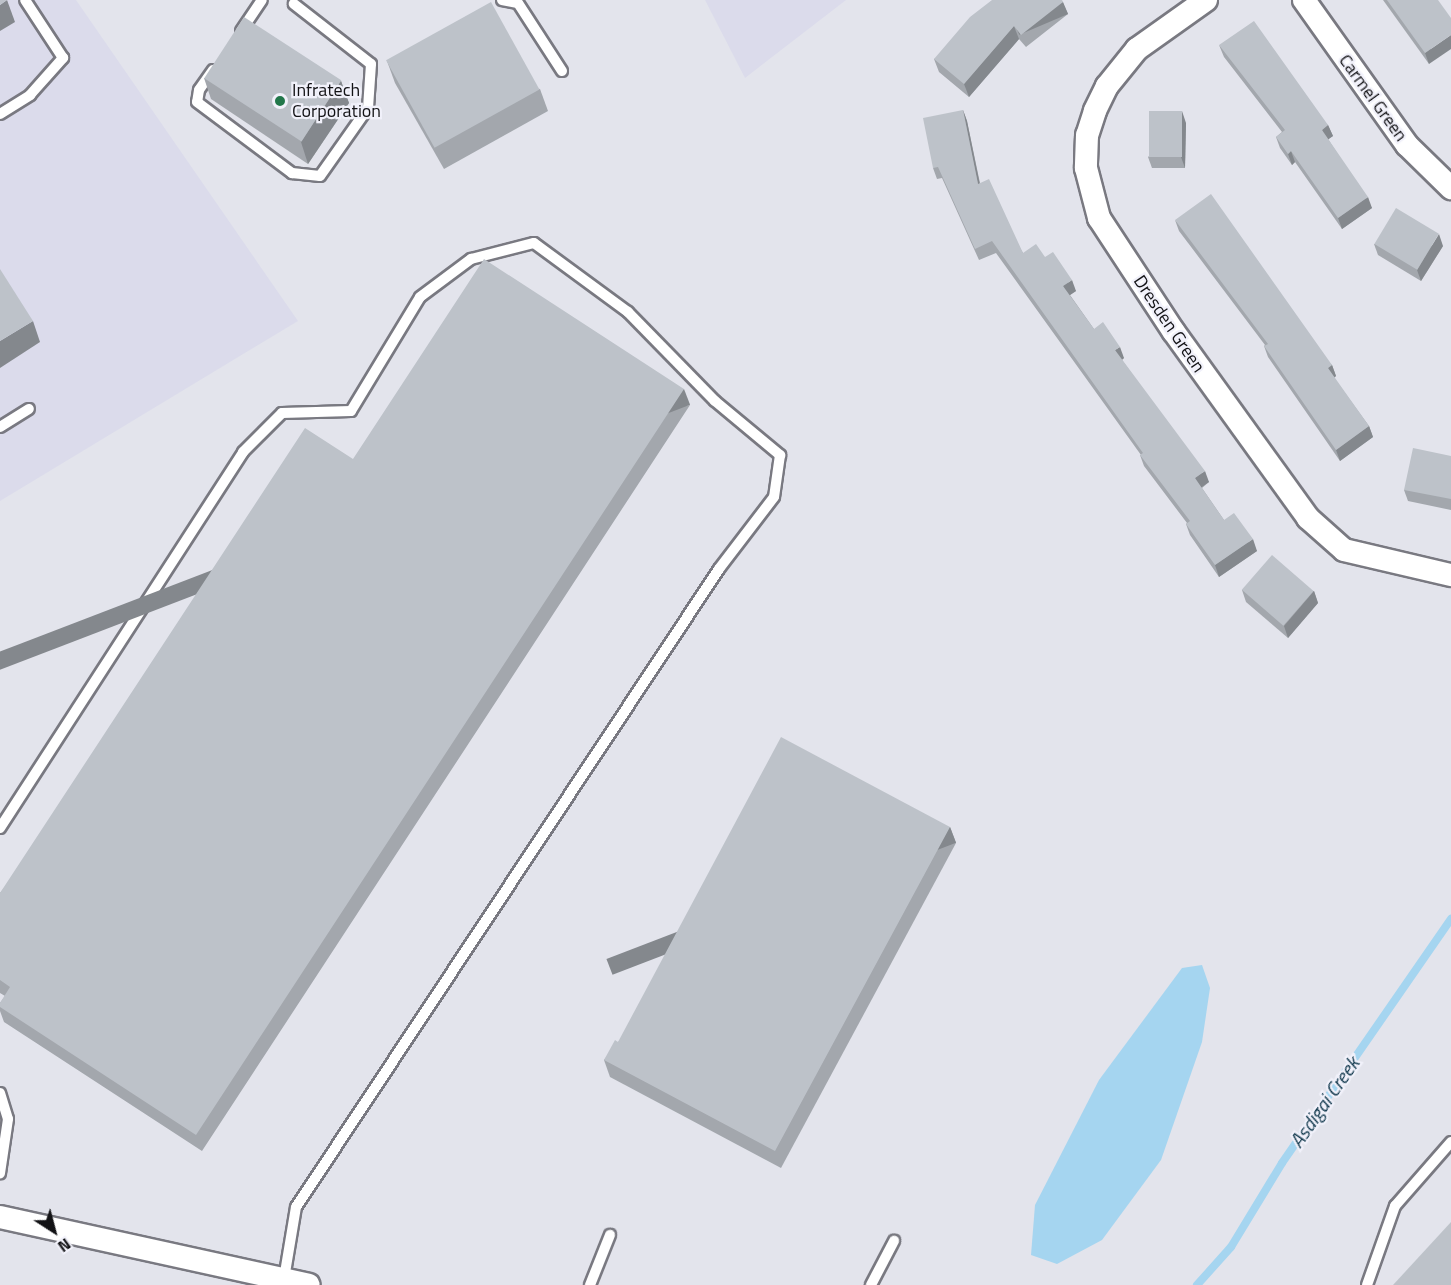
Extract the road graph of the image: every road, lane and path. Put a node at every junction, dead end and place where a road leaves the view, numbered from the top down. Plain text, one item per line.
1 (25, 0) edge
2 (262, 0) edge
3 (501, 0) edge
4 (1206, 0) edge
5 (1304, 0) edge
6 (293, 1) edge
7 (231, 45) edge
8 (218, 63) edge
9 (562, 71) dead end
10 (0, 114) edge
11 (1451, 188) edge
12 (29, 409) dead end
13 (0, 427) edge
14 (1451, 575) edge
15 (0, 828) edge
16 (0, 1093) edge
17 (1451, 1142) edge
18 (0, 1173) edge
19 (0, 1217) edge
20 (610, 1235) dead end
21 (894, 1241) dead end
22 (271, 1280) edge
23 (309, 1285) edge
24 (590, 1285) edge
25 (872, 1285) edge
26 (1367, 1285) edge

1 - 10 lane
2 - 7 lane
3 - 9 lane
4 - 14 street, Dresden Green
5 - 11 street, Carmel Green
6 - 8 lane
12 - 13 lane
15 - 22 lane
16 - 18 lane
17 - 26 lane
19 - 22 street
20 - 24 lane
21 - 25 lane
22 - 23 street

